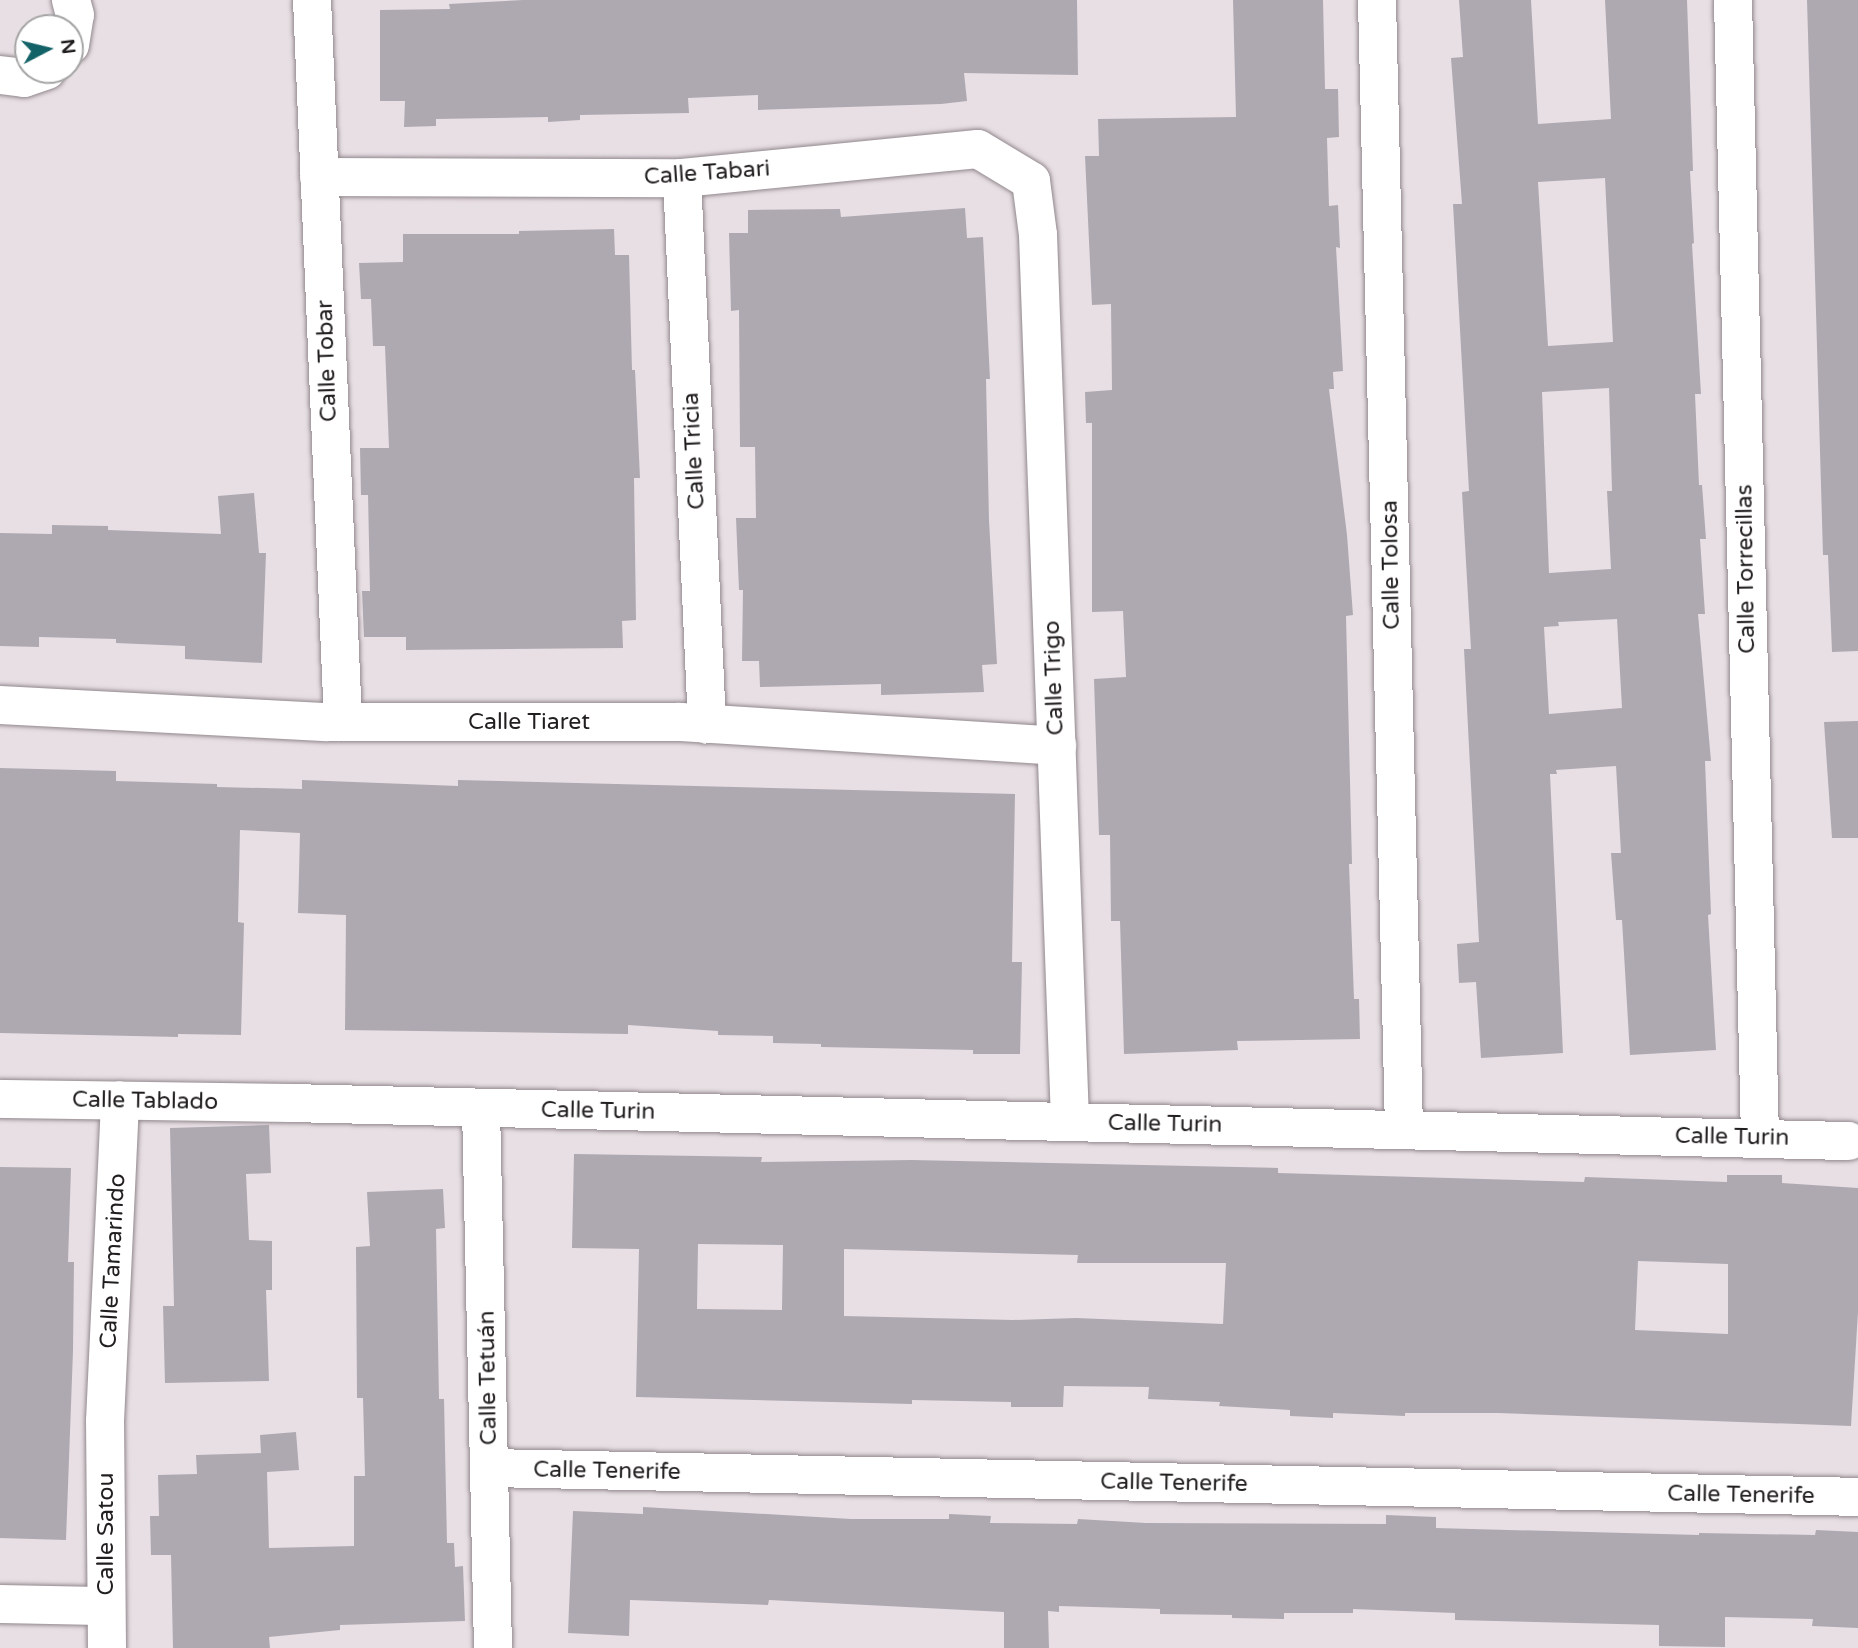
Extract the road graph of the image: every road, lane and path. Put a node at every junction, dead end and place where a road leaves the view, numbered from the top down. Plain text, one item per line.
1 (312, 0) edge
2 (1377, 0) edge
3 (1733, 0) edge
4 (320, 177) junction
5 (682, 178) junction
6 (1038, 235) joint
7 (0, 705) edge
8 (343, 722) junction
9 (707, 724) junction
10 (1057, 746) junction
11 (0, 1099) edge
12 (120, 1100) junction
13 (481, 1108) junction
14 (1070, 1122) junction
15 (1404, 1130) junction
16 (1759, 1137) junction
17 (1849, 1140) dead end
18 (106, 1421) joint
19 (490, 1468) junction
20 (1858, 1497) edge
21 (0, 1604) edge
22 (106, 1606) junction
23 (107, 1648) edge
24 (493, 1648) edge

1 - 4 street, Calle Tobar
2 - 15 street, Calle Tolosa
3 - 16 street, Calle Torrecillas
4 - 5 street, Calle Tabari
4 - 8 street, Calle Tobar
5 - 6 street, Calle Tabari
5 - 9 street, Calle Tricia
6 - 10 street, Calle Trigo
7 - 8 street, Calle Tiaret
8 - 9 street, Calle Tiaret
9 - 10 street, Calle Tiaret
10 - 14 street, Calle Trigo
11 - 12 street, Calle Tablado
12 - 13 street, Calle Tablado
12 - 18 street, Calle Tamarindo
13 - 14 street, Calle Turin
13 - 19 street, Calle Tetuán
14 - 15 street, Calle Turin
15 - 16 street, Calle Turin
16 - 17 street, Calle Turin
18 - 22 street, Calle Satou
19 - 20 street, Calle Tenerife
19 - 24 street, Calle Tetuán
21 - 22 street
22 - 23 street, Calle Satou

